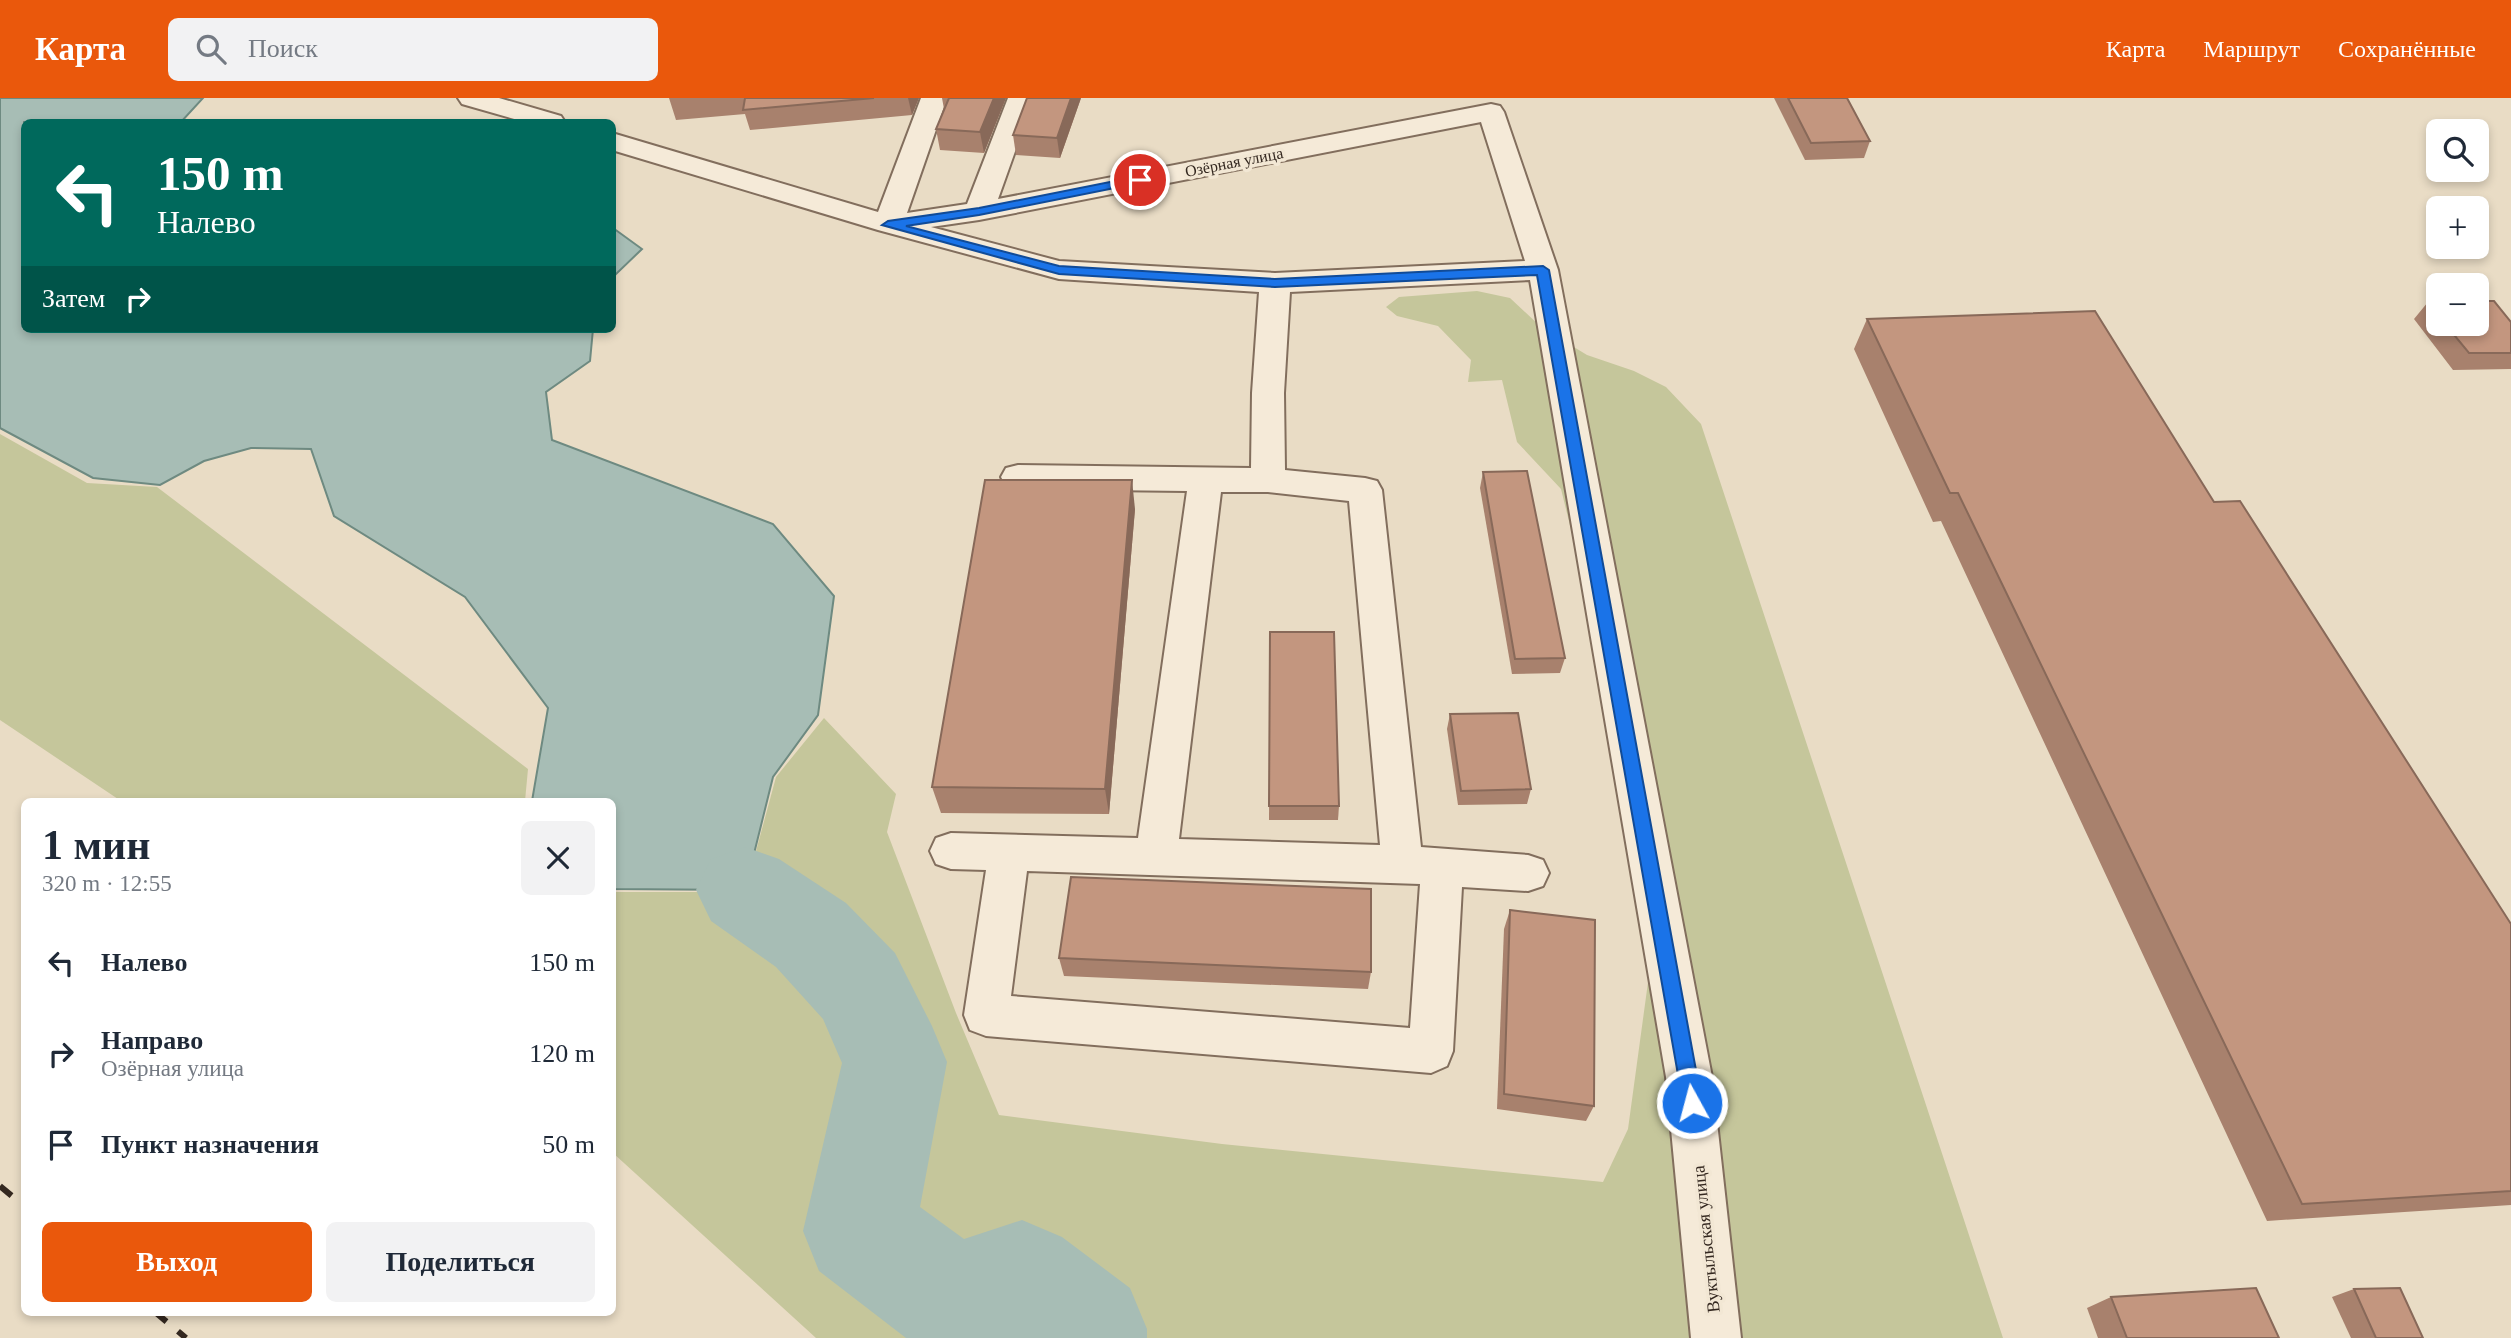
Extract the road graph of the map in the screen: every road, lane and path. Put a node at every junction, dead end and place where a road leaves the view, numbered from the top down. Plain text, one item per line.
1 (471, 98) edge
2 (934, 98) edge
3 (1021, 98) edge
4 (522, 104) edge
5 (1491, 112) joint
6 (547, 119) edge
7 (616, 142) edge
8 (979, 211) junction
9 (888, 225) junction
10 (1543, 270) junction
11 (1275, 283) junction
12 (1018, 477) edge
13 (1205, 480) junction
14 (1268, 480) junction
15 (951, 851) dead end
16 (1009, 853) junction
17 (1156, 857) junction
18 (1422, 865) junction
19 (1528, 873) dead end
20 (1716, 1338) edge

1 - 4 street
2 - 9 street
3 - 8 street
4 - 6 street
5 - 8 street, Озёрная улица
5 - 10 street, Вуктыльская улица
7 - 9 street, Озёрная улица
8 - 9 street, Озёрная улица
9 - 11 street
10 - 11 street
10 - 20 street, Вуктыльская улица
11 - 14 street
12 - 13 street
13 - 14 street
13 - 17 street
14 - 18 street
15 - 16 street
16 - 17 street
16 - 18 street
17 - 18 street
18 - 19 street

